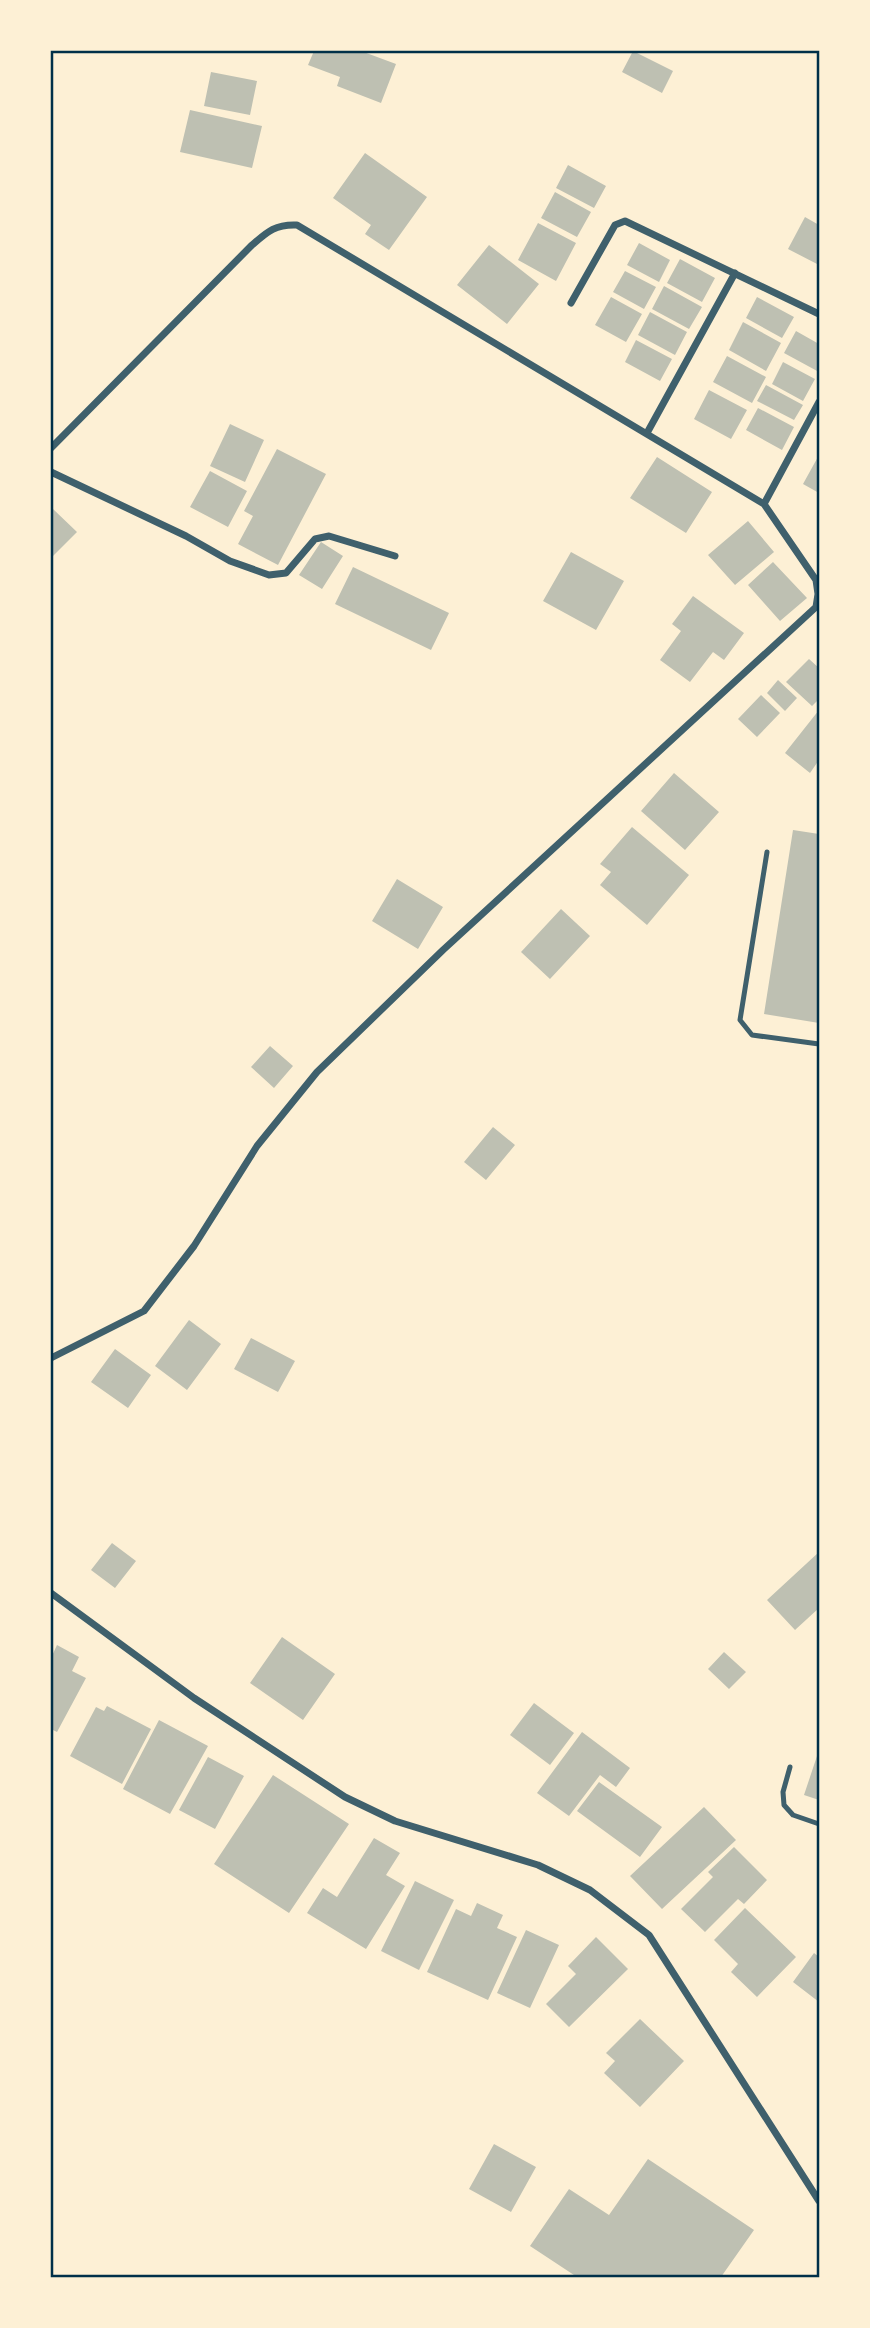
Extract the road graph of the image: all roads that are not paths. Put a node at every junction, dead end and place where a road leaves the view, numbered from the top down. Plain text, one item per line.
1 (735, 273) junction
2 (570, 303) dead end
3 (819, 314) edge
4 (819, 402) edge
5 (648, 433) junction
6 (51, 448) edge
7 (51, 472) edge
8 (764, 504) junction
9 (394, 556) dead end
10 (767, 852) dead end
11 (819, 1044) edge
12 (51, 1358) edge
13 (51, 1594) edge
14 (790, 1767) dead end
15 (819, 1824) edge
16 (819, 2202) edge

1 - 2 street
1 - 3 street
1 - 5 street
4 - 8 street
5 - 6 street
5 - 8 street
7 - 9 street
8 - 12 street
10 - 11 lane
13 - 16 street
14 - 15 lane

